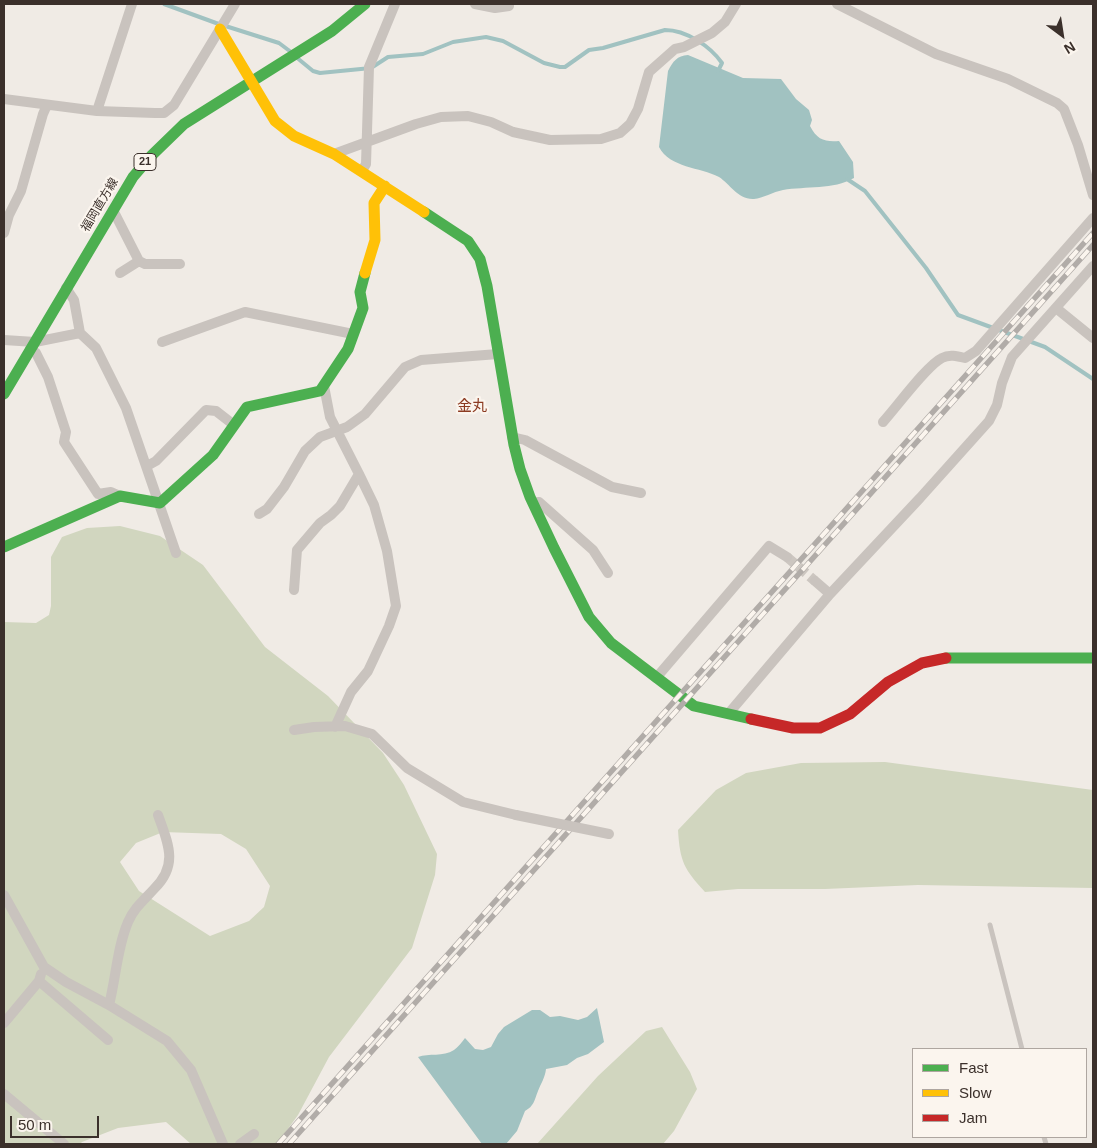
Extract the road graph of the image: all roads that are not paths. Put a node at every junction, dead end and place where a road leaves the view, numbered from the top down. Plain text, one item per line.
1 (132, 4) edge
2 (235, 4) edge
3 (365, 4) edge
4 (396, 4) edge
5 (475, 4) edge
6 (736, 4) edge
7 (837, 4) edge
8 (860, 4) edge
9 (509, 6) dead end
10 (856, 14) junction
11 (220, 29) junction
12 (251, 82) junction
13 (4, 99) edge
14 (47, 105) junction
15 (97, 111) junction
16 (367, 142) junction
17 (334, 154) junction
18 (362, 171) junction
19 (385, 186) junction
20 (1093, 195) edge
21 (113, 210) junction
22 (1093, 218) edge
23 (4, 233) edge
24 (139, 261) junction
25 (180, 264) dead end
26 (1093, 266) edge
27 (120, 273) dead end
28 (66, 288) junction
29 (1056, 308) junction
30 (80, 333) junction
31 (353, 334) junction
32 (1093, 338) edge
33 (4, 340) edge
34 (162, 342) dead end
35 (32, 345) junction
36 (498, 354) junction
37 (324, 386) junction
38 (4, 394) edge
39 (883, 422) dead end
40 (234, 426) junction
41 (337, 430) junction
42 (512, 437) junction
43 (147, 466) junction
44 (359, 474) junction
45 (641, 493) dead end
46 (120, 496) junction
47 (160, 503) junction
48 (533, 503) junction
49 (259, 514) dead end
50 (4, 547) edge
51 (176, 553) dead end
52 (787, 557) tunnel mouth
53 (608, 573) dead end
54 (815, 582) tunnel mouth
55 (294, 590) dead end
56 (830, 594) junction
57 (1093, 658) edge
58 (656, 678) junction
59 (729, 713) junction
60 (335, 726) junction
61 (294, 730) dead end
62 (158, 815) dead end
63 (609, 834) dead end
64 (4, 895) edge
65 (990, 924) dead end
66 (44, 967) junction
67 (38, 980) junction
68 (109, 1005) junction
69 (4, 1022) edge
70 (108, 1040) dead end
71 (1022, 1048) edge
72 (4, 1094) edge
73 (254, 1134) dead end
74 (57, 1142) edge
75 (223, 1144) edge
76 (240, 1144) edge

1 - 15 street
2 - 11 street
3 - 12 street, 福岡直方線 / 21
4 - 16 street
5 - 9 street
6 - 16 street
7 - 10 street
8 - 10 street
10 - 20 street
11 - 12 street
11 - 15 street
12 - 17 street
12 - 21 street, 福岡直方線 / 21
13 - 14 street
14 - 15 street
14 - 23 street
16 - 17 street
16 - 18 street
17 - 18 street
18 - 19 street
19 - 31 street
19 - 36 street
21 - 24 street
21 - 28 street, 福岡直方線 / 21
22 - 39 street
24 - 25 street
24 - 27 street
26 - 29 street
28 - 30 street
28 - 35 street, 福岡直方線 / 21
29 - 32 street
29 - 56 street
30 - 35 street
30 - 43 street
31 - 34 street
31 - 37 street
33 - 35 street
35 - 38 street, 福岡直方線 / 21
35 - 46 street
36 - 41 street
36 - 42 street
37 - 40 street
37 - 41 street
40 - 43 street
40 - 47 street
41 - 44 street
41 - 49 street
42 - 45 street
42 - 48 street
43 - 47 street
44 - 55 street
44 - 60 street
46 - 47 street
46 - 50 street
47 - 51 street
48 - 53 street
48 - 58 street
52 - 58 street
54 - 56 street
56 - 59 street
57 - 59 street
58 - 59 street
60 - 61 street
60 - 63 street, bridge
62 - 68 street
64 - 66 street
65 - 71 lane
66 - 67 street
66 - 68 street
67 - 69 street
67 - 70 street
68 - 75 street
72 - 74 street
73 - 76 street

